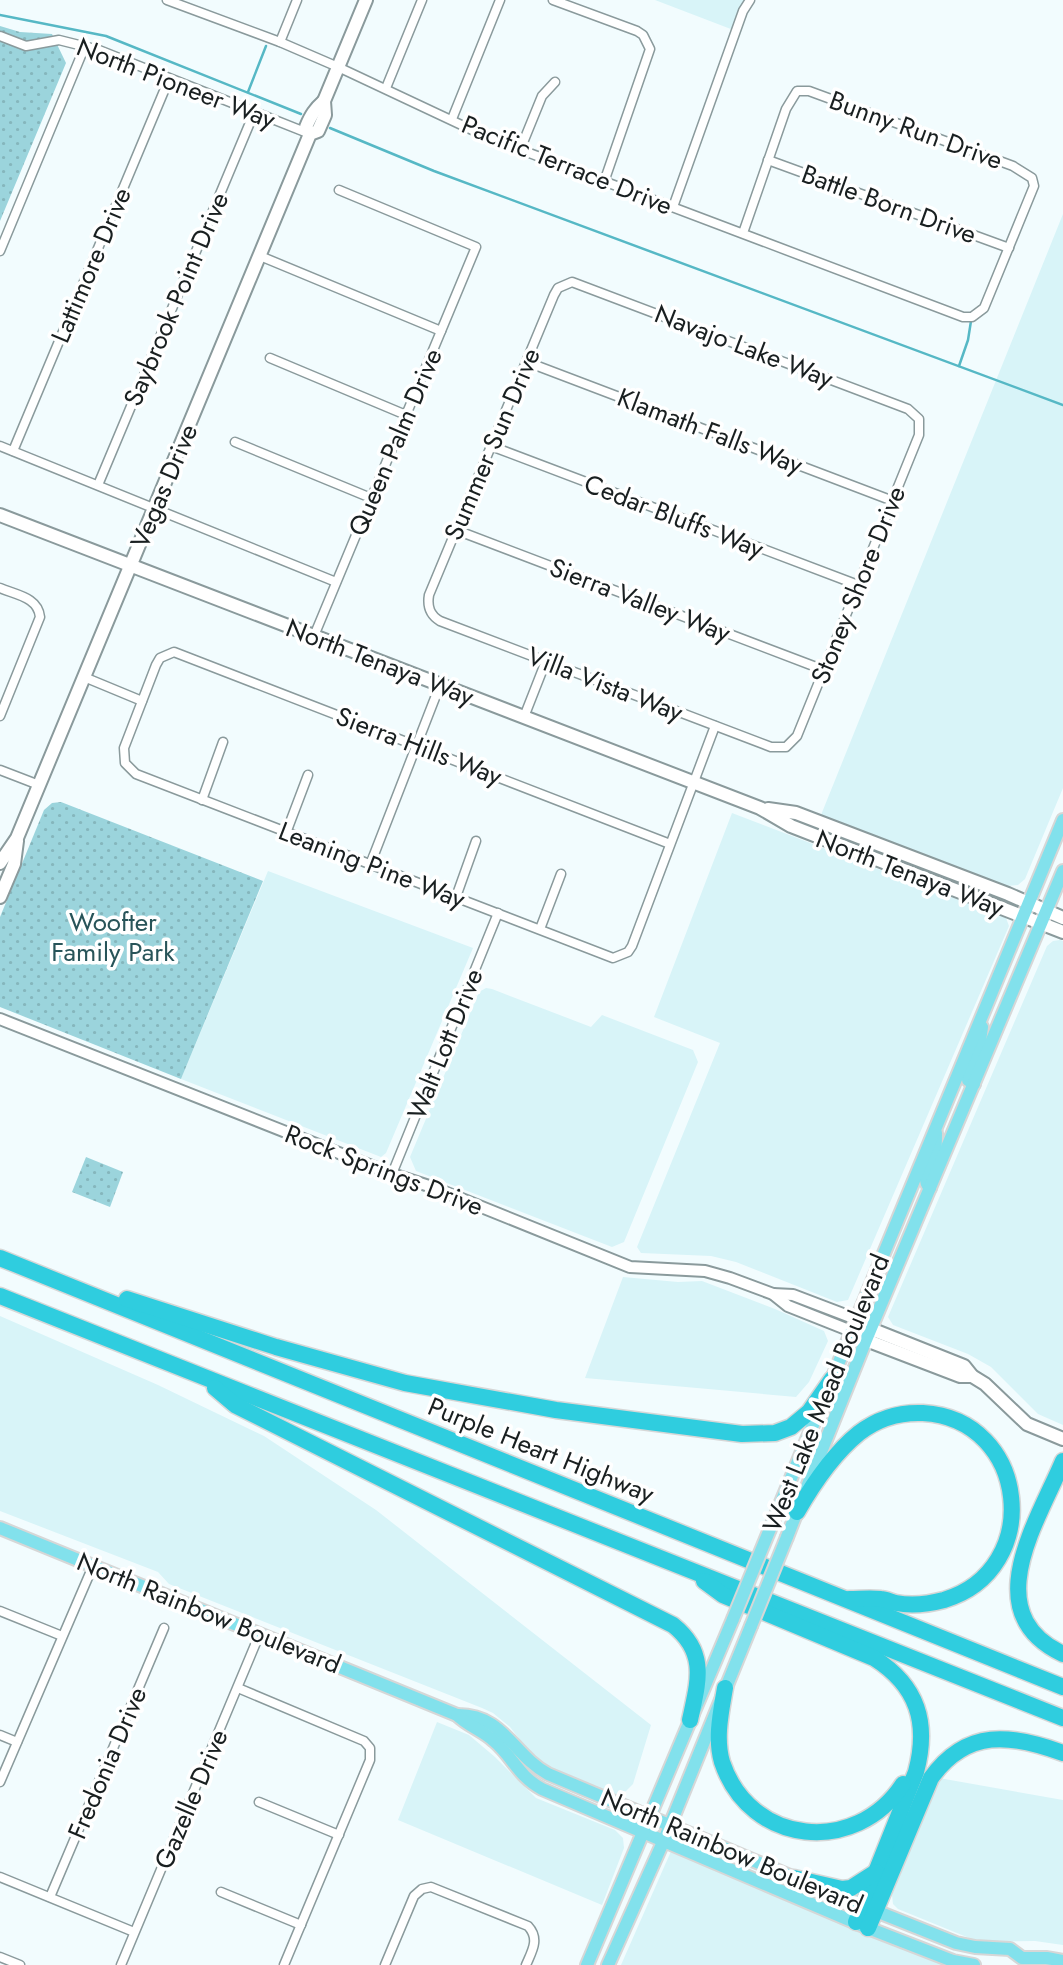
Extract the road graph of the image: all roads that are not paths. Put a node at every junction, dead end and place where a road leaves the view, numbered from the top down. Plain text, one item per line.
1 (167, 0) edge
2 (297, 0) edge
3 (366, 0) edge
4 (422, 0) edge
5 (500, 0) edge
6 (552, 0) edge
7 (750, 0) edge
8 (0, 36) edge
9 (280, 42) junction
10 (85, 46) junction
11 (338, 67) junction
12 (169, 79) junction
13 (555, 82) dead end
14 (386, 88) junction
15 (254, 113) junction
16 (452, 119) junction
17 (310, 134) junction
18 (520, 150) junction
19 (768, 160) junction
20 (604, 181) junction
21 (339, 190) dead end
22 (673, 208) junction
23 (743, 233) junction
24 (1009, 248) junction
25 (0, 251) edge
26 (260, 256) junction
27 (566, 284) joint
28 (441, 331) junction
29 (270, 358) dead end
30 (527, 362) junction
31 (406, 415) junction
32 (919, 419) joint
33 (235, 442) dead end
34 (0, 446) edge
35 (491, 446) junction
36 (13, 452) junction
37 (99, 485) junction
38 (371, 498) junction
39 (893, 501) junction
40 (155, 507) junction
41 (0, 515) edge
42 (456, 530) junction
43 (131, 566) junction
44 (337, 582) junction
45 (858, 585) junction
46 (0, 588) edge
47 (429, 609) joint
48 (314, 636) junction
49 (546, 661) junction
50 (824, 670) junction
51 (85, 677) junction
52 (440, 685) junction
53 (142, 701) junction
54 (0, 716) edge
55 (524, 717) junction
56 (715, 726) junction
57 (223, 742) dead end
58 (416, 745) junction
59 (786, 747) joint
60 (0, 770) edge
61 (308, 775) dead end
62 (694, 782) junction
63 (39, 785) junction
64 (202, 800) junction
65 (760, 808) junction
66 (1063, 820) edge
67 (826, 824) junction
68 (791, 826) junction
69 (286, 833) junction
70 (18, 838) junction
71 (477, 841) dead end
72 (832, 842) junction
73 (670, 844) junction
74 (880, 845) junction
75 (0, 863) edge
76 (370, 865) junction
77 (1063, 871) edge
78 (561, 874) dead end
79 (0, 897) edge
80 (456, 897) junction
81 (1028, 903) junction
82 (1046, 911) junction
83 (498, 913) junction
84 (1023, 916) junction
85 (1063, 918) edge
86 (1041, 923) junction
87 (540, 929) junction
88 (1063, 932) edge
89 (987, 1003) junction
90 (0, 1019) edge
91 (956, 1076) junction
92 (974, 1084) junction
93 (936, 1126) junction
94 (952, 1135) junction
95 (392, 1174) junction
96 (912, 1182) junction
97 (930, 1188) junction
98 (0, 1252) edge
99 (903, 1252) junction
100 (0, 1258) edge
101 (0, 1296) edge
102 (854, 1325) junction
103 (868, 1334) junction
104 (202, 1378) junction
105 (832, 1379) junction
106 (1063, 1439) edge
107 (1061, 1469) edge
108 (797, 1513) junction
109 (0, 1528) edge
110 (93, 1566) junction
111 (688, 1569) junction
112 (839, 1599) junction
113 (0, 1611) edge
114 (164, 1628) dead end
115 (260, 1633) junction
116 (61, 1636) junction
117 (1063, 1654) edge
118 (883, 1663) junction
119 (1063, 1687) edge
120 (238, 1688) junction
121 (725, 1688) junction
122 (457, 1714) junction
123 (1063, 1718) edge
124 (690, 1720) junction
125 (0, 1735) edge
126 (17, 1742) junction
127 (1063, 1753) edge
128 (0, 1782) edge
129 (259, 1802) dead end
130 (651, 1816) junction
131 (670, 1825) junction
132 (644, 1832) junction
133 (339, 1835) junction
134 (664, 1840) junction
135 (876, 1872) junction
136 (0, 1877) edge
137 (794, 1878) junction
138 (221, 1892) dead end
139 (50, 1897) junction
140 (870, 1908) junction
141 (301, 1925) junction
142 (862, 1925) junction
143 (602, 1929) junction
144 (134, 1932) junction
145 (0, 1957) edge
146 (1063, 1961) edge
147 (1018, 1962) edge
148 (20, 1965) edge
149 (121, 1965) edge
150 (284, 1965) edge
151 (385, 1965) edge
152 (526, 1965) edge
153 (587, 1965) edge
154 (593, 1965) edge
155 (608, 1965) edge
156 (974, 1965) edge

1 - 9 street, Pacific Terrace Drive
2 - 9 street
3 - 11 main road, Vegas Drive
4 - 14 street
5 - 16 street
6 - 20 street
7 - 22 street
8 - 10 street, North Pioneer Way
9 - 11 street, Pacific Terrace Drive
10 - 12 street, North Pioneer Way
10 - 25 street
11 - 14 street, Pacific Terrace Drive
11 - 17 main road, Vegas Drive
12 - 15 street, North Pioneer Way
12 - 36 street, Lattimore Drive
13 - 18 street
14 - 16 street, Pacific Terrace Drive
15 - 17 street, North Pioneer Way
15 - 37 street, Saybrook Point Drive
16 - 18 street, Pacific Terrace Drive
17 - 26 main road, Vegas Drive
18 - 20 street, Pacific Terrace Drive
19 - 23 street
19 - 24 street, Battle Born Drive
19 - 24 street, Bunny Run Drive
20 - 22 street, Pacific Terrace Drive
21 - 28 street, Queen Palm Drive
22 - 23 street, Pacific Terrace Drive
23 - 24 street, Pacific Terrace Drive
26 - 28 street
26 - 40 main road, Vegas Drive
27 - 30 street, Summer Sun Drive
27 - 32 street, Navajo Lake Way
28 - 31 street, Queen Palm Drive
29 - 31 street
30 - 35 street, Summer Sun Drive
30 - 39 street, Klamath Falls Way
31 - 38 street, Queen Palm Drive
32 - 39 street, Stoney Shore Drive
33 - 38 street
34 - 36 street
35 - 42 street, Summer Sun Drive
35 - 45 street, Cedar Bluffs Way
36 - 37 street
37 - 40 street
38 - 44 street, Queen Palm Drive
39 - 45 street, Stoney Shore Drive
40 - 43 main road, Vegas Drive
40 - 44 street
41 - 43 main road, North Tenaya Way
42 - 47 street, Summer Sun Drive
42 - 50 street, Sierra Valley Way
43 - 48 main road, North Tenaya Way
43 - 51 main road, Vegas Drive
44 - 48 street, Queen Palm Drive
45 - 50 street, Stoney Shore Drive
46 - 54 street
47 - 49 street, Villa Vista Way
48 - 52 main road, North Tenaya Way
49 - 55 street
49 - 56 street, Villa Vista Way
50 - 59 street, Stoney Shore Drive
51 - 53 street
51 - 63 main road, Vegas Drive
52 - 55 main road, North Tenaya Way
52 - 58 street
53 - 58 street, Sierra Hills Way
53 - 64 street, Leaning Pine Way
55 - 62 main road, North Tenaya Way
56 - 59 street, Villa Vista Way
56 - 62 street
57 - 64 street
58 - 73 street, Sierra Hills Way
58 - 76 street
60 - 63 street
61 - 69 street
62 - 65 main road, North Tenaya Way
62 - 73 street
63 - 70 main road, Vegas Drive
64 - 69 street, Leaning Pine Way
65 - 67 main road, North Tenaya Way
65 - 68 main road, North Tenaya Way
66 - 81 main road, West Lake Mead Boulevard
67 - 68 main road
67 - 74 main road, North Tenaya Way
68 - 72 main road, North Tenaya Way
69 - 76 street, Leaning Pine Way
70 - 75 main road, Vegas Drive
70 - 79 main road, Vegas Drive
71 - 80 street
72 - 74 main road
72 - 84 main road, North Tenaya Way
73 - 87 street, Leaning Pine Way
74 - 81 main road, North Tenaya Way
76 - 80 street, Leaning Pine Way
77 - 82 main road, West Lake Mead Boulevard
78 - 87 street
80 - 83 street, Leaning Pine Way
81 - 82 main road, North Tenaya Way
81 - 84 main road, West Lake Mead Boulevard
82 - 85 main road, North Tenaya Way
82 - 86 main road, West Lake Mead Boulevard
83 - 87 street, Leaning Pine Way
83 - 95 street, Walt Lott Drive
84 - 86 main road, North Tenaya Way
84 - 89 main road, West Lake Mead Boulevard
86 - 88 main road, North Tenaya Way
86 - 92 main road, West Lake Mead Boulevard
89 - 91 main road, West Lake Mead Boulevard
89 - 92 main road
90 - 95 street, Rock Springs Drive
91 - 93 main road, West Lake Mead Boulevard
91 - 94 main road
92 - 94 main road, West Lake Mead Boulevard
93 - 96 main road, West Lake Mead Boulevard
93 - 97 main road
94 - 97 main road, West Lake Mead Boulevard
95 - 102 street, Rock Springs Drive
96 - 99 main road
96 - 102 main road, West Lake Mead Boulevard
97 - 99 main road, West Lake Mead Boulevard
98 - 105 highway
99 - 103 main road, West Lake Mead Boulevard
100 - 112 highway, Purple Heart Highway
101 - 104 highway
102 - 103 main road, Rock Springs Drive
102 - 105 main road, West Lake Mead Boulevard
103 - 106 main road, Rock Springs Drive
103 - 108 main road, West Lake Mead Boulevard
104 - 111 highway
104 - 124 highway
105 - 124 main road, West Lake Mead Boulevard, bridge
107 - 117 highway
108 - 112 highway
108 - 121 main road, West Lake Mead Boulevard, bridge
109 - 110 main road, North Rainbow Boulevard
110 - 115 main road, North Rainbow Boulevard
110 - 116 street
111 - 118 highway
111 - 123 highway
112 - 119 highway, Purple Heart Highway
113 - 116 street
114 - 139 street, Fredonia Drive
115 - 120 street, Gazelle Drive
115 - 122 main road, North Rainbow Boulevard
116 - 126 street
118 - 121 highway
118 - 135 highway
120 - 133 street
120 - 144 street, Gazelle Drive
121 - 131 main road, West Lake Mead Boulevard
122 - 130 main road, North Rainbow Boulevard
122 - 132 main road, North Rainbow Boulevard
124 - 130 main road, West Lake Mead Boulevard
125 - 126 street
126 - 128 street
127 - 140 highway
129 - 133 street
130 - 131 main road, North Rainbow Boulevard
130 - 132 main road, West Lake Mead Boulevard
131 - 134 main road, West Lake Mead Boulevard
131 - 137 main road, North Rainbow Boulevard
132 - 134 main road, North Rainbow Boulevard
132 - 143 main road, West Lake Mead Boulevard
133 - 141 street
134 - 142 main road, North Rainbow Boulevard
134 - 155 main road, West Lake Mead Boulevard
135 - 137 highway
135 - 140 highway
136 - 139 street
137 - 140 main road, North Rainbow Boulevard
138 - 141 street
139 - 144 street
140 - 142 highway
140 - 147 main road, North Rainbow Boulevard
141 - 150 street
142 - 156 main road, North Rainbow Boulevard
143 - 153 main road, West Lake Mead Boulevard
143 - 154 main road
144 - 149 street, Gazelle Drive
145 - 148 street
146 - 147 main road, North Rainbow Boulevard
151 - 152 street

